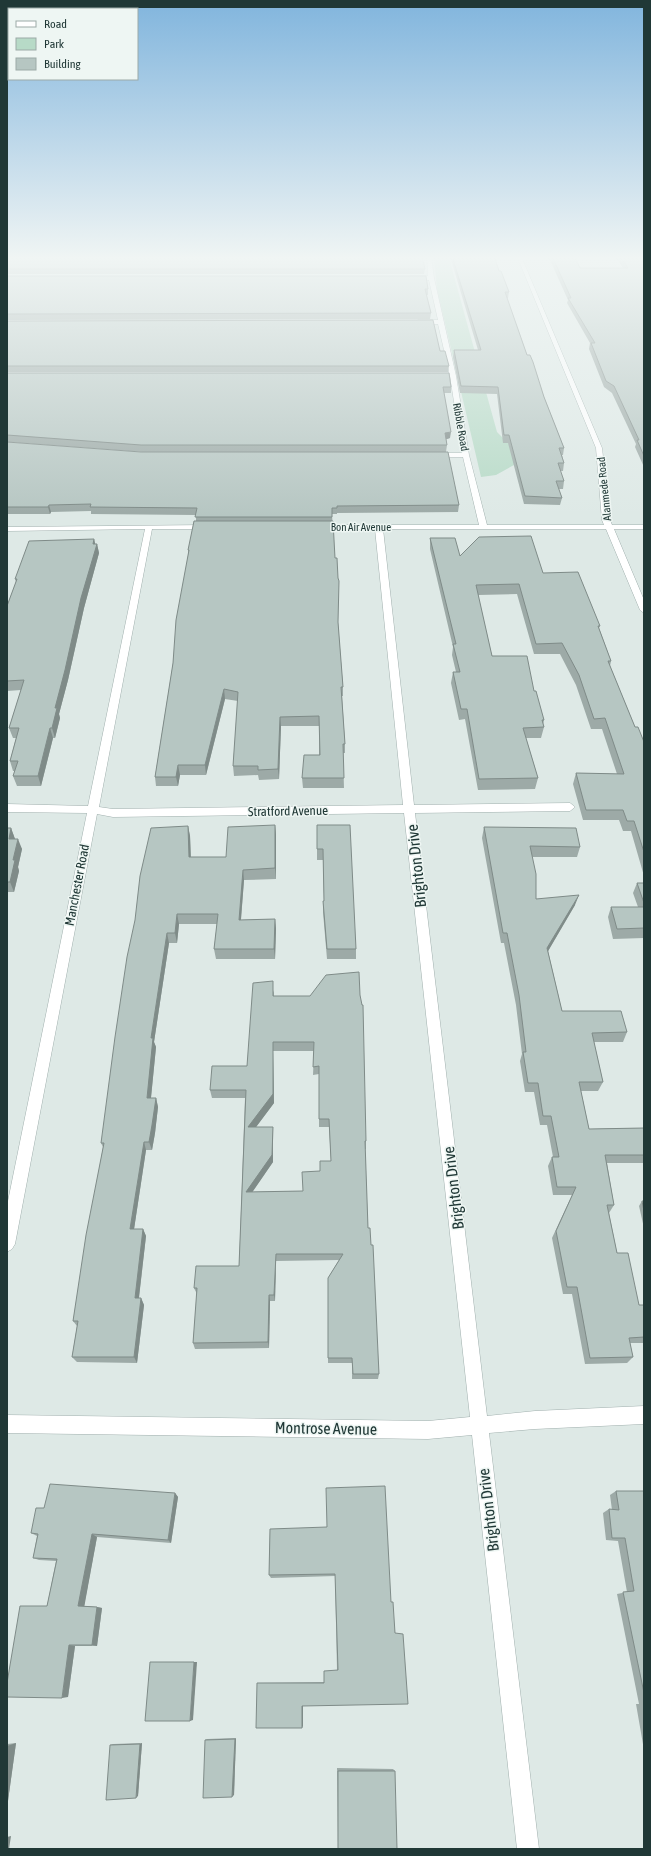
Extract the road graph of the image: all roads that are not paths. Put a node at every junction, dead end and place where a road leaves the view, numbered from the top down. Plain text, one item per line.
1 (445, 343) edge
2 (555, 343) edge
3 (445, 376) edge
4 (452, 376) junction
5 (426, 455) edge
6 (466, 455) junction
7 (483, 526) junction
8 (149, 527) junction
9 (219, 527) edge
10 (312, 527) edge
11 (379, 527) junction
12 (608, 527) junction
13 (644, 527) edge
14 (7, 529) edge
15 (644, 610) edge
16 (570, 807) dead end
17 (7, 808) edge
18 (92, 809) junction
19 (410, 810) junction
20 (7, 1244) edge
21 (644, 1415) edge
22 (7, 1424) edge
23 (479, 1425) junction
24 (528, 1849) edge

1 - 4 street, Ribble Road
2 - 12 street, Alanmede Road
3 - 4 street
4 - 6 street, Ribble Road
5 - 6 street
6 - 7 street, Ribble Road
7 - 11 street, Bon Air Avenue
7 - 12 street, Bon Air Avenue
8 - 9 street
8 - 14 street
8 - 18 street, Manchester Road
10 - 11 street, Bon Air Avenue
11 - 19 street, Brighton Drive
12 - 13 street, Bon Air Avenue
12 - 15 street, Alanmede Road
16 - 19 street, Stratford Avenue
17 - 18 street, Stratford Avenue
18 - 19 street, Stratford Avenue
18 - 20 street, Manchester Road
19 - 23 street, Brighton Drive
21 - 23 street, Montrose Avenue
22 - 23 street, Montrose Avenue
23 - 24 street, Brighton Drive

